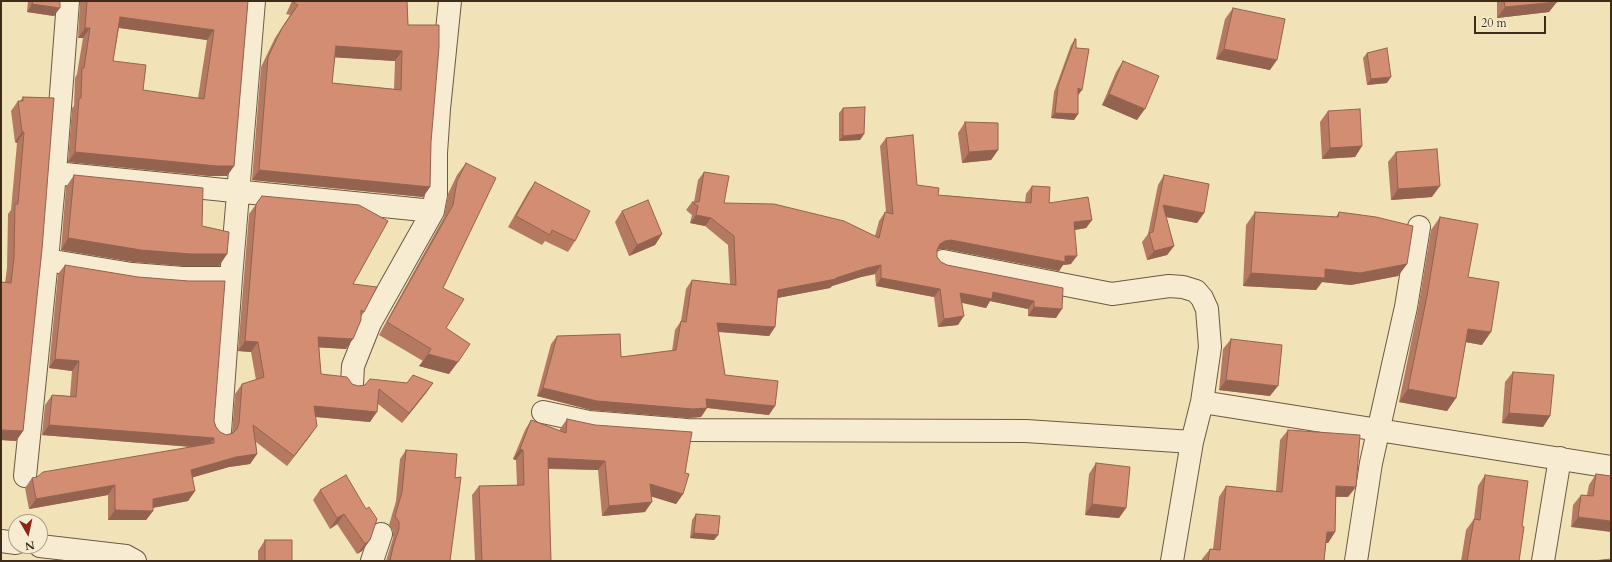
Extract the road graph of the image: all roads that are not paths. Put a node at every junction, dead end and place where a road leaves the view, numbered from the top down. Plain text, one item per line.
1 (68, 1) edge
2 (254, 1) edge
3 (450, 1) edge
4 (55, 173) junction
5 (238, 192) junction
6 (432, 211) junction
7 (1419, 227) dead end
8 (47, 260) junction
9 (943, 261) edge
10 (231, 278) junction
11 (352, 384) edge
12 (1202, 402) junction
13 (543, 412) dead end
14 (1377, 430) junction
15 (220, 432) edge
16 (1192, 442) junction
17 (1560, 458) junction
18 (1611, 467) edge
19 (25, 476) dead end
20 (381, 534) dead end
21 (48, 547) edge
22 (135, 561) edge
23 (372, 561) edge
24 (1172, 561) edge
25 (1356, 561) edge
26 (1543, 561) edge

1 - 4 street
2 - 5 street
3 - 6 street
4 - 5 street
4 - 8 street
5 - 6 street
5 - 10 street
6 - 11 street
7 - 14 street
8 - 10 street
8 - 19 street
9 - 12 street
10 - 15 street
12 - 14 street
12 - 16 street
13 - 16 street
14 - 17 street
14 - 25 street
16 - 24 street
17 - 18 street
17 - 26 street
20 - 23 street
21 - 22 street

